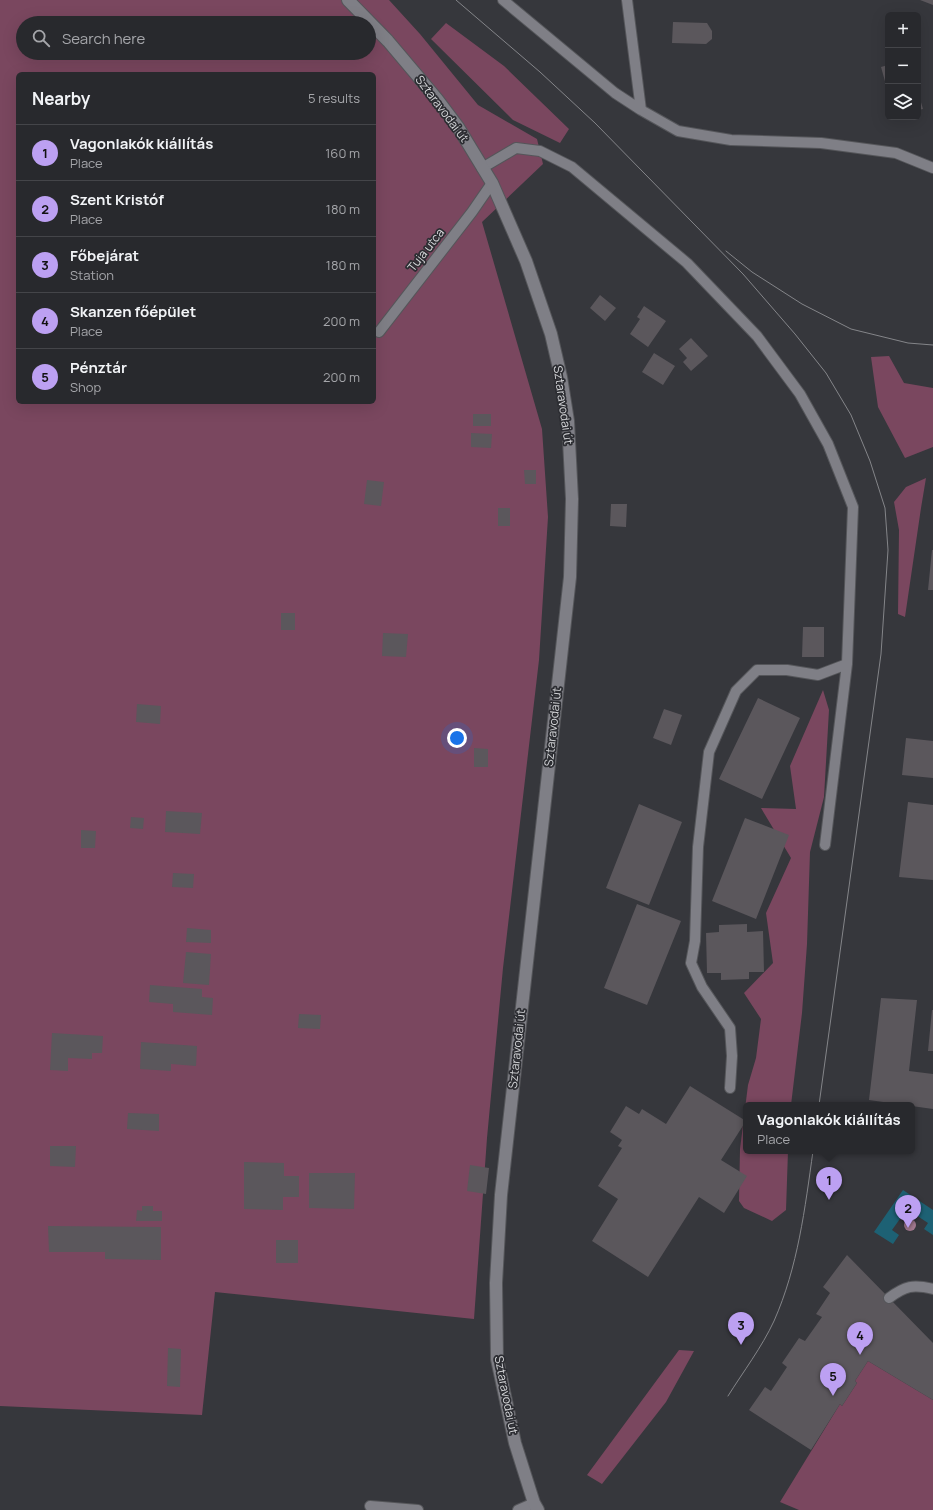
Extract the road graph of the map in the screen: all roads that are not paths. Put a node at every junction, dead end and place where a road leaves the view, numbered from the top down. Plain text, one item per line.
1 (348, 0) edge
2 (503, 0) edge
3 (627, 0) edge
4 (364, 16) edge
5 (376, 29) edge
6 (641, 110) junction
7 (482, 168) junction
8 (933, 168) edge
9 (492, 183) junction
10 (379, 332) dead end
11 (847, 664) junction
12 (825, 845) dead end
13 (730, 1088) dead end
14 (933, 1289) edge
15 (889, 1298) dead end
16 (370, 1506) dead end
17 (536, 1507) edge
18 (418, 1510) edge
19 (518, 1510) edge

1 - 4 street, Sztaravodai út
2 - 6 lane
3 - 6 lane
5 - 7 street, Sztaravodai út
6 - 8 lane
7 - 9 street, Sztaravodai út
7 - 11 lane
9 - 10 lane, Tuja utca
9 - 17 street, Sztaravodai út
11 - 12 lane
11 - 13 lane
14 - 15 lane
16 - 18 lane
17 - 19 lane

